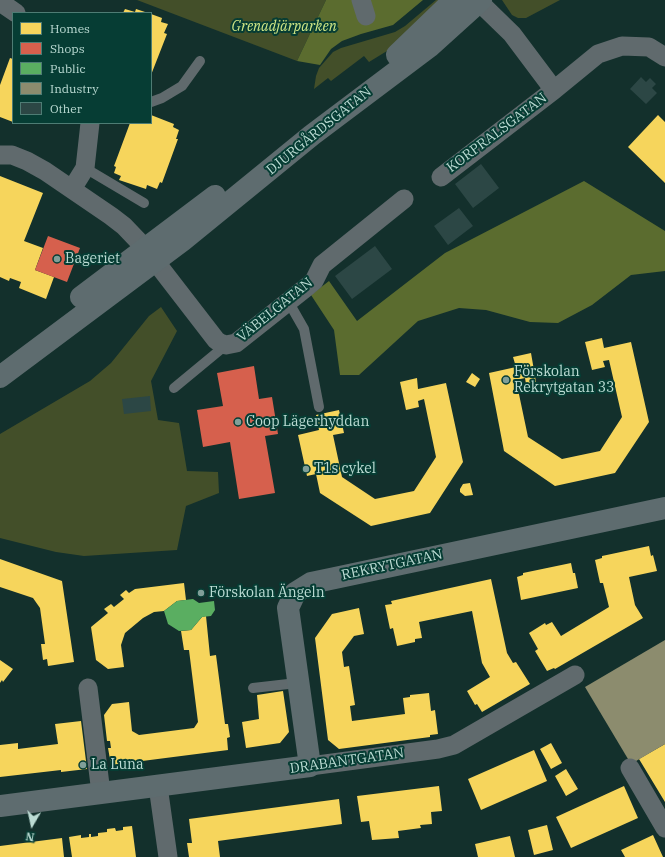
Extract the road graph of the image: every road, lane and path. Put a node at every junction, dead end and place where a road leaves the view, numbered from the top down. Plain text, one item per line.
1 (454, 0) edge
2 (479, 1) edge
3 (0, 2) edge
4 (15, 12) edge
5 (665, 58) edge
6 (200, 61) dead end
7 (554, 90) junction
8 (152, 102) edge
9 (93, 126) edge
10 (0, 155) edge
11 (85, 168) junction
12 (440, 177) dead end
13 (72, 189) junction
14 (404, 199) dead end
15 (144, 203) dead end
16 (150, 255) junction
17 (288, 301) junction
18 (226, 345) junction
19 (0, 367) edge
20 (0, 377) edge
21 (174, 388) dead end
22 (319, 407) dead end
23 (665, 508) edge
24 (575, 675) dead end
25 (298, 683) junction
26 (88, 688) dead end
27 (253, 688) dead end
28 (310, 766) junction
29 (630, 768) dead end
30 (158, 786) junction
31 (101, 794) junction
32 (0, 806) edge
33 (665, 828) edge
34 (168, 857) edge

1 - 16 main road, DJURGÅRDSGATAN
2 - 7 street, KORPRALSGATAN
2 - 16 main road, DJURGÅRDSGATAN
3 - 4 street
5 - 7 street, KORPRALSGATAN
6 - 8 lane
7 - 12 street, KORPRALSGATAN
9 - 11 street
10 - 13 street
11 - 13 street
11 - 15 lane
13 - 16 street
14 - 17 street, VÄBELGATAN
16 - 18 street, VÄBELGATAN
16 - 19 main road, DJURGÅRDSGATAN
16 - 20 main road, DJURGÅRDSGATAN
17 - 18 street, VÄBELGATAN
17 - 22 lane
18 - 21 lane
23 - 25 main road, REKRYTGATAN
24 - 28 street, DRABANTGATAN
25 - 27 lane
25 - 28 main road, REKRYTGATAN
26 - 31 street
28 - 30 main road, DRABANTGATAN
29 - 33 street
30 - 31 main road, DRABANTGATAN
30 - 34 street
31 - 32 main road, DRABANTGATAN

